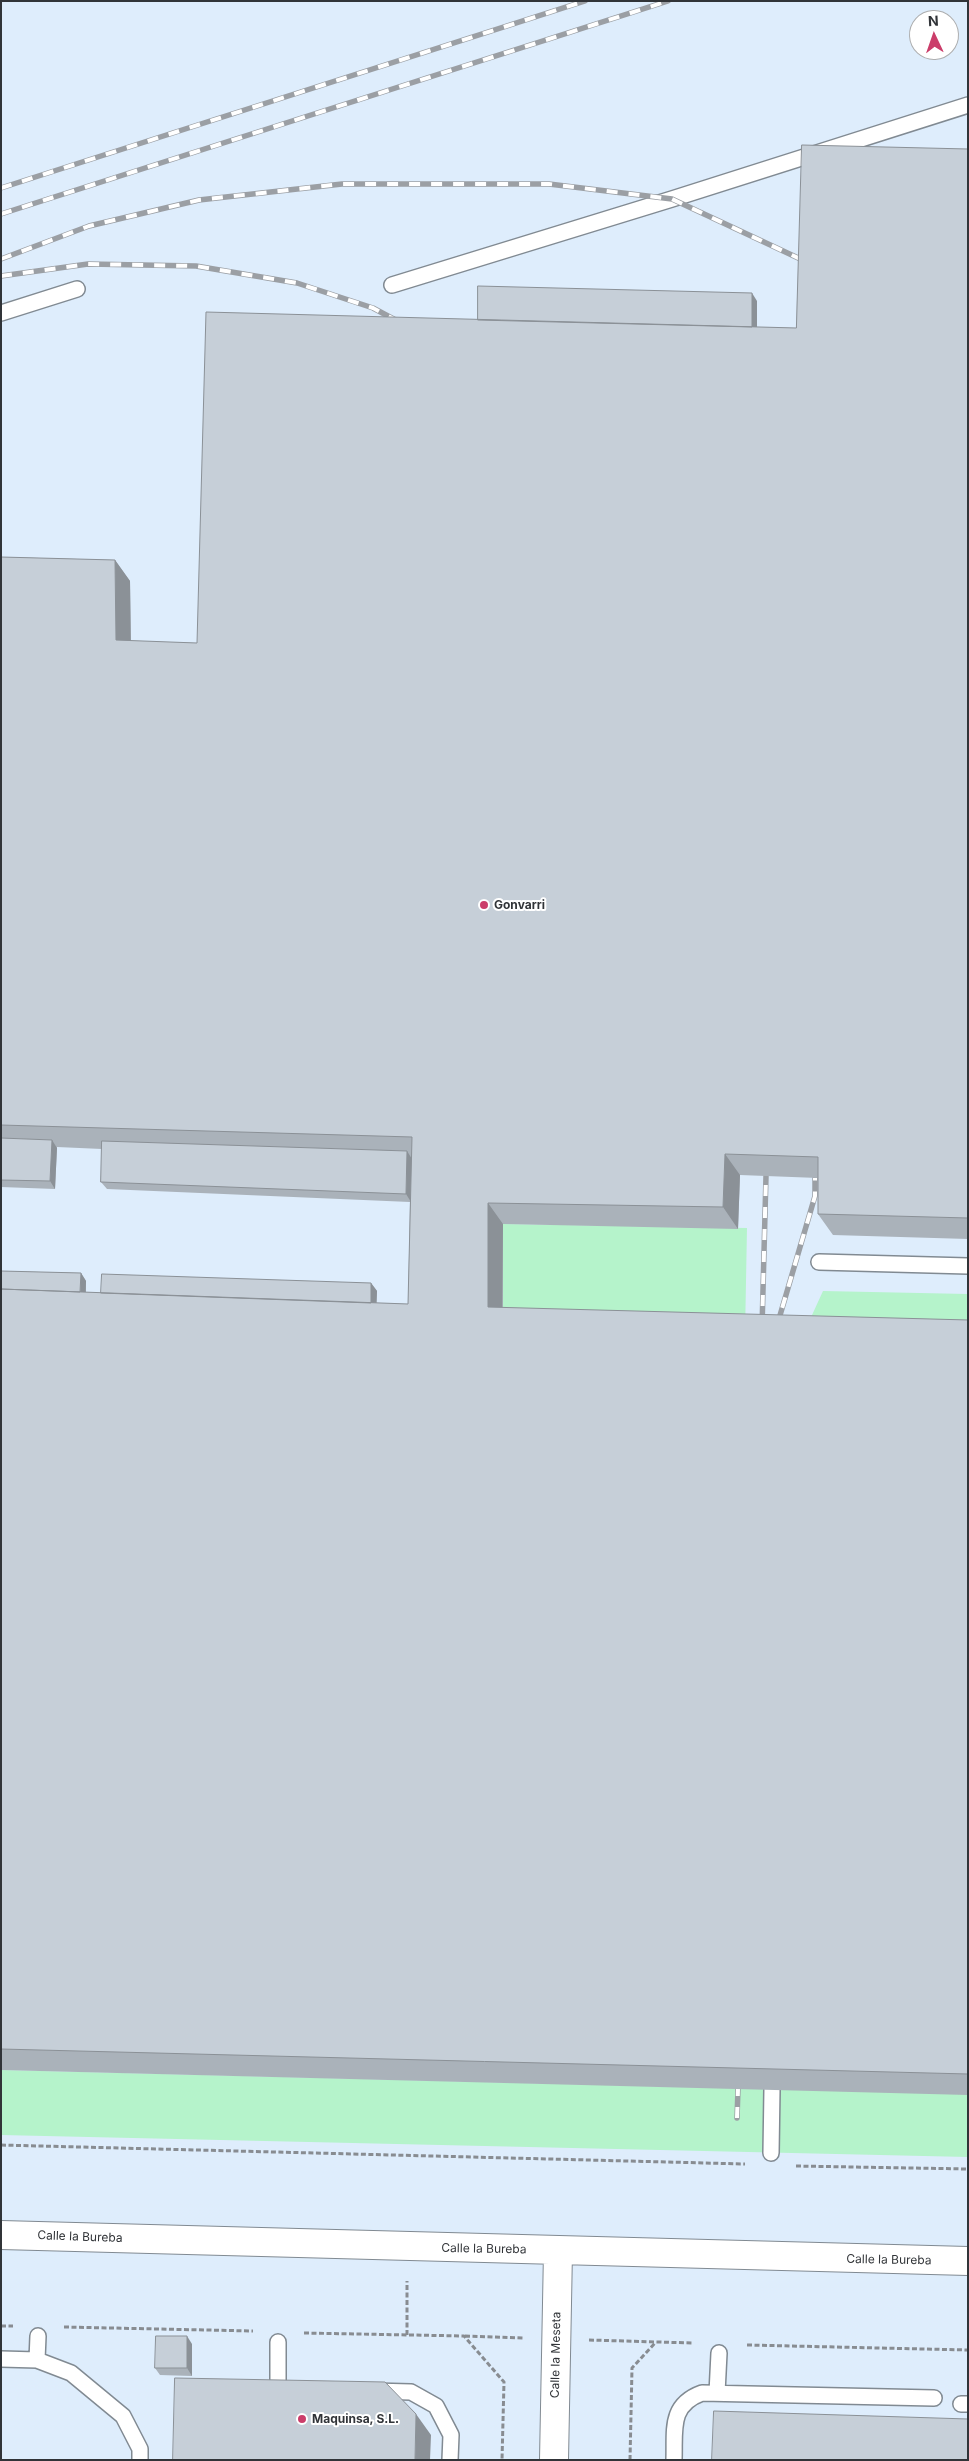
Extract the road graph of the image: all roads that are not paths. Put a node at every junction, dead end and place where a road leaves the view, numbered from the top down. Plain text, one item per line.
1 (968, 105) edge
2 (392, 285) dead end
3 (78, 289) dead end
4 (1, 313) edge
5 (819, 1262) dead end
6 (968, 1266) edge
7 (772, 2089) edge
8 (770, 2153) dead end
9 (1, 2235) edge
10 (558, 2251) junction
11 (968, 2262) edge
12 (38, 2336) dead end
13 (278, 2342) dead end
14 (719, 2353) dead end
15 (1, 2359) edge
16 (37, 2360) junction
17 (259, 2390) edge
18 (278, 2390) junction
19 (297, 2390) edge
20 (354, 2391) edge
21 (717, 2393) junction
22 (934, 2398) dead end
23 (140, 2460) edge
24 (450, 2460) edge
25 (554, 2460) edge
26 (674, 2460) edge

1 - 2 lane
3 - 4 lane
5 - 6 lane
7 - 8 lane
9 - 10 street, Calle la Bureba
10 - 11 street, Calle la Bureba
10 - 25 street, Calle la Meseta
12 - 16 lane
13 - 18 lane
14 - 21 lane
15 - 16 lane
16 - 23 lane
17 - 18 lane
18 - 19 lane
20 - 24 lane
21 - 22 lane
21 - 26 lane

